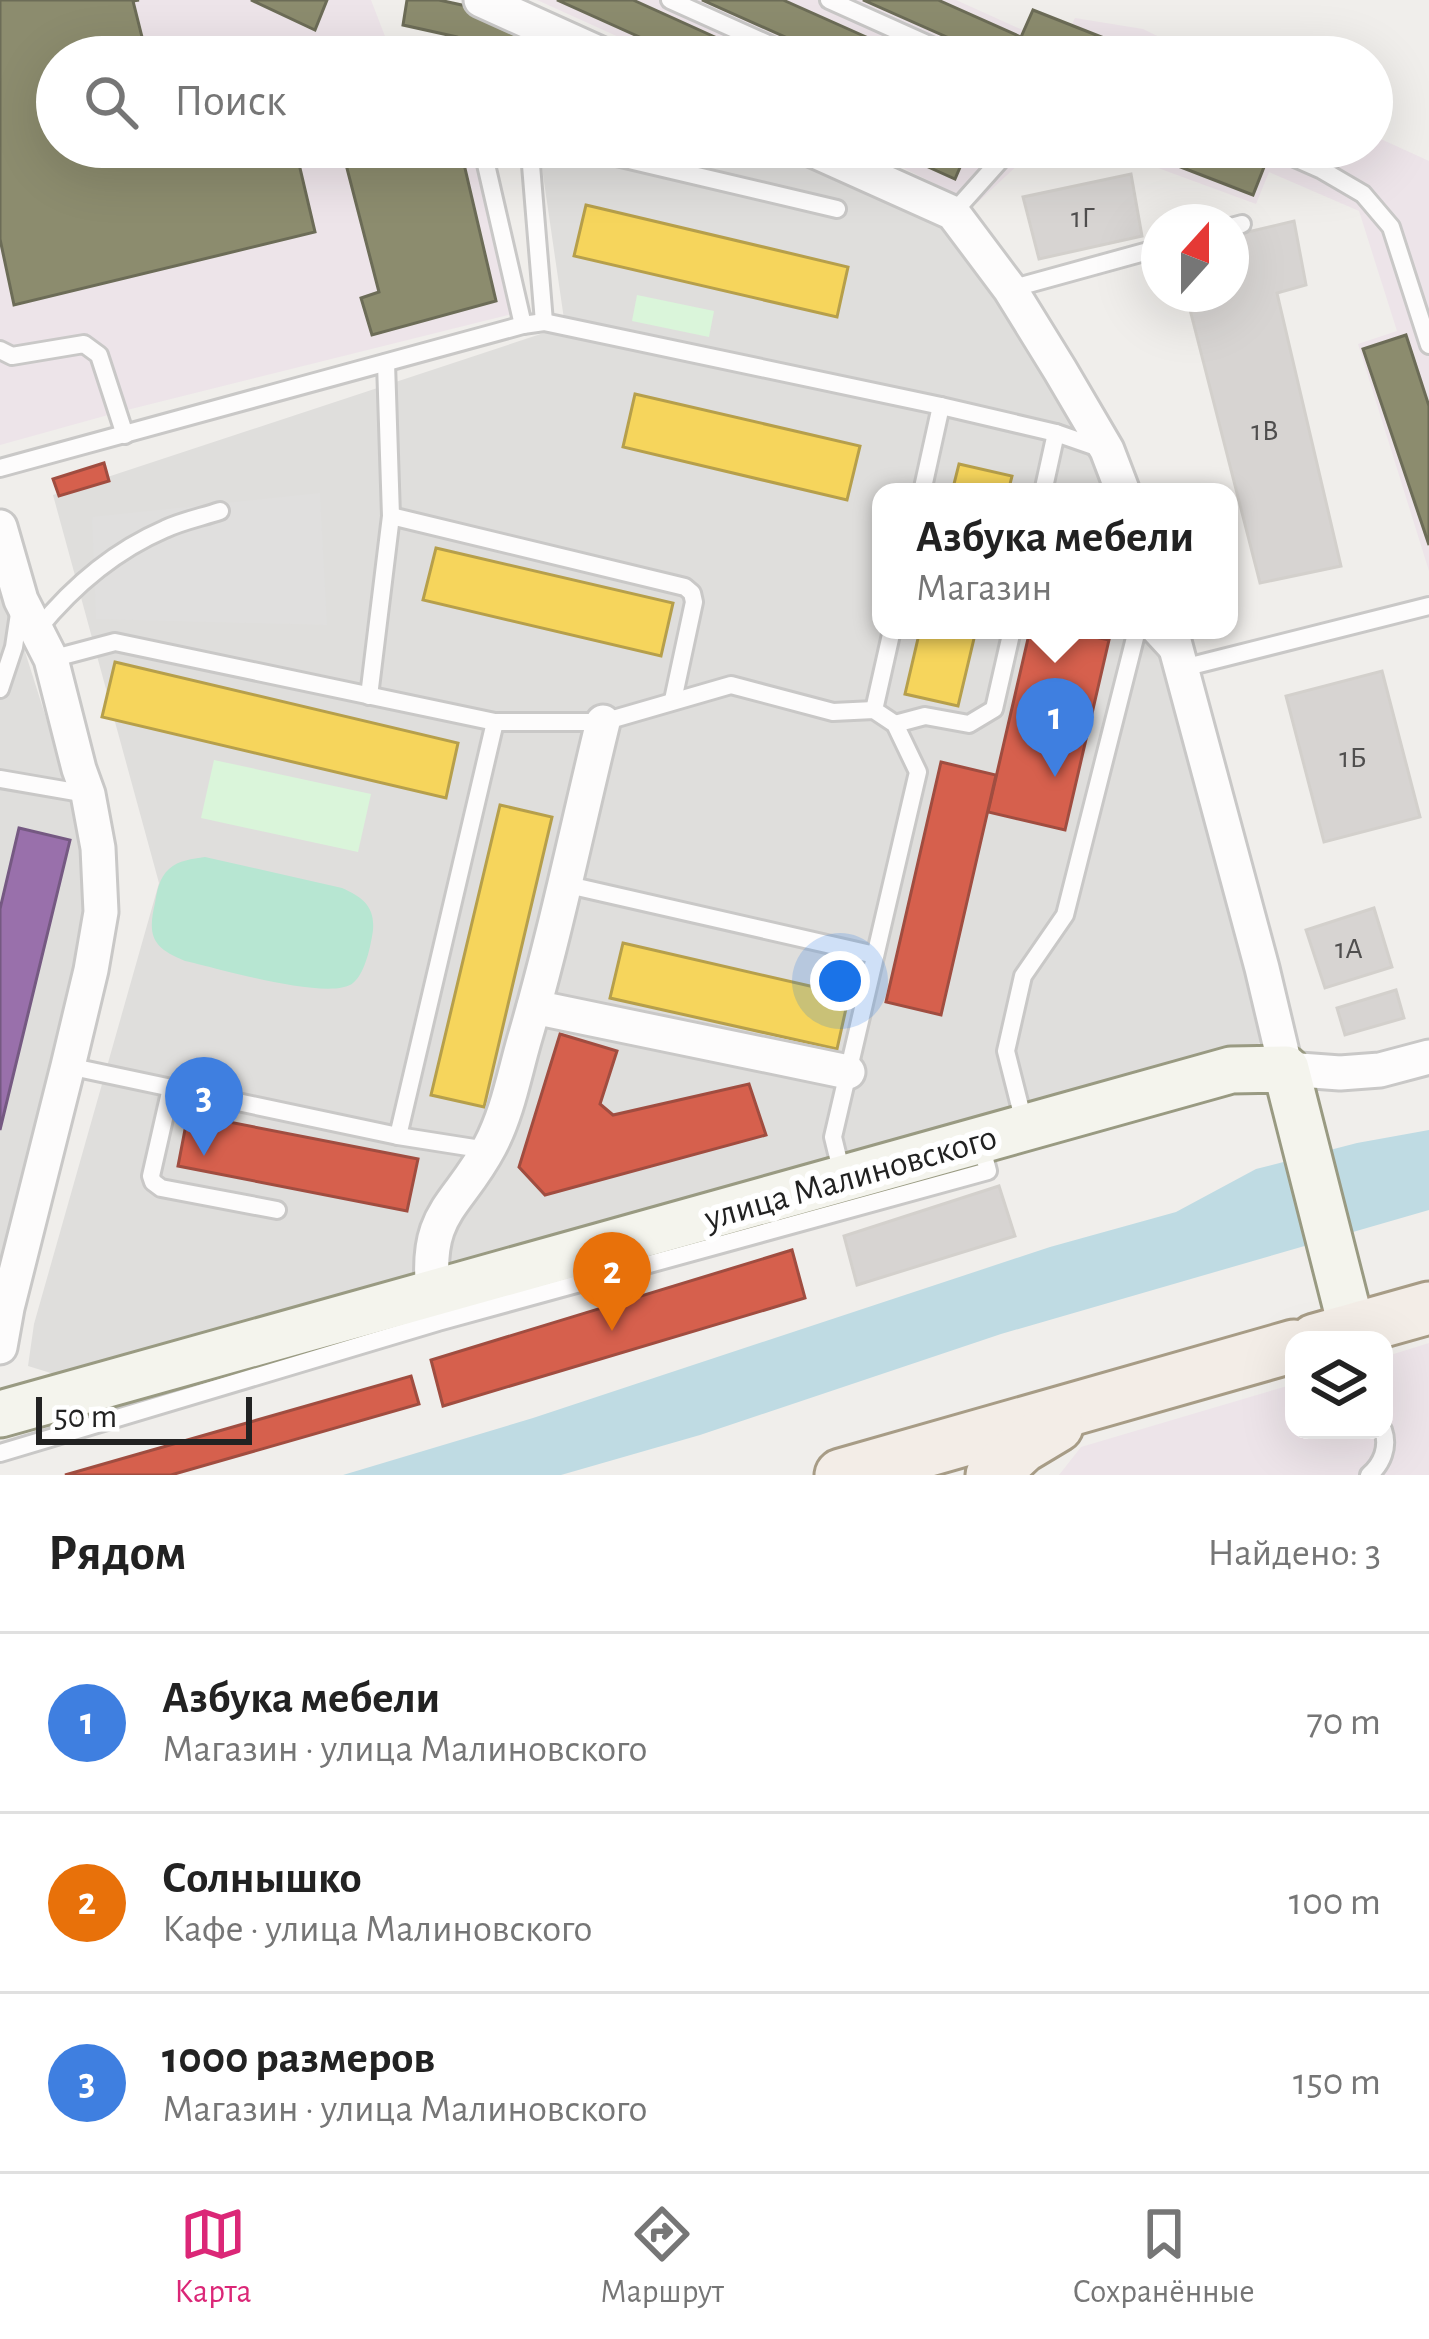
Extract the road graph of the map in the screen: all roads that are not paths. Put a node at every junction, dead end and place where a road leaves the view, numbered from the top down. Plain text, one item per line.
1 (481, 0) edge
2 (670, 0) edge
3 (829, 0) edge
4 (561, 36) edge
5 (750, 36) edge
6 (909, 36) edge
7 (487, 168) edge
8 (531, 168) edge
9 (663, 168) edge
10 (853, 168) edge
11 (990, 168) edge
12 (1317, 168) edge
13 (837, 209) dead end
14 (953, 213) junction
15 (1141, 253) edge
16 (1010, 289) junction
17 (544, 322) junction
18 (523, 325) junction
19 (1429, 345) edge
20 (0, 350) edge
21 (386, 363) junction
22 (941, 406) junction
23 (1056, 433) junction
24 (125, 435) junction
25 (1107, 450) junction
26 (0, 468) edge
27 (924, 483) edge
28 (1045, 483) edge
29 (1120, 483) edge
30 (220, 511) dead end
31 (391, 516) junction
32 (0, 527) edge
33 (1429, 607) edge
34 (37, 629) junction
35 (890, 639) edge
36 (1010, 639) edge
37 (1135, 639) edge
38 (1156, 639) edge
39 (1174, 639) edge
40 (1183, 668) junction
41 (0, 689) edge
42 (369, 696) junction
43 (673, 700) junction
44 (874, 710) junction
45 (495, 722) junction
46 (602, 722) junction
47 (895, 724) junction
48 (0, 779) edge
49 (88, 794) junction
50 (564, 884) junction
51 (875, 955) junction
52 (534, 1007) junction
53 (1429, 1057) edge
54 (68, 1066) junction
55 (1286, 1069) junction
56 (848, 1072) junction
57 (171, 1088) junction
58 (1026, 1127) junction
59 (398, 1136) junction
60 (980, 1140) junction
61 (488, 1150) junction
62 (843, 1178) junction
63 (277, 1210) dead end
64 (435, 1308) junction
65 (1429, 1308) edge
66 (1341, 1331) edge
67 (1357, 1331) edge
68 (0, 1348) edge
69 (1285, 1349) edge
70 (1135, 1392) junction
71 (0, 1414) edge
72 (1386, 1439) edge
73 (0, 1453) edge
74 (886, 1465) edge
75 (1012, 1465) edge
76 (841, 1475) edge
77 (1369, 1475) edge

1 - 4 street
2 - 5 lane
3 - 6 lane
7 - 18 lane
8 - 17 lane
9 - 13 lane
10 - 14 street
11 - 14 lane
12 - 19 lane
14 - 16 street
15 - 16 lane
16 - 25 street
17 - 18 lane
17 - 22 lane
18 - 21 lane
20 - 24 lane
21 - 24 lane
21 - 31 lane
22 - 23 lane
22 - 27 lane
23 - 25 lane
23 - 28 lane
24 - 26 lane
25 - 29 street
30 - 34 lane
31 - 42 lane
31 - 43 lane
32 - 34 street
33 - 40 lane
34 - 41 lane
34 - 42 lane
34 - 49 street
35 - 44 lane
36 - 47 lane
37 - 58 lane
38 - 40 lane
39 - 40 street
40 - 55 street
42 - 45 lane
43 - 44 lane
43 - 46 lane
44 - 47 lane
45 - 46 lane
45 - 59 lane
46 - 50 street
47 - 51 lane
48 - 49 lane
49 - 54 street
50 - 51 lane
50 - 52 street
51 - 56 lane
52 - 56 street
52 - 61 street
53 - 55 street, улица Малиновского
54 - 57 lane
54 - 68 street
55 - 58 main road, улица Малиновского
55 - 66 main road
56 - 62 lane
57 - 59 lane
57 - 63 lane
58 - 60 main road, улица Малиновского
59 - 61 lane
60 - 62 main road, улица Малиновского
60 - 64 lane
61 - 64 street
62 - 64 main road, улица Малиновского
64 - 71 main road, улица Малиновского
64 - 73 lane
65 - 67 main road
69 - 70 main road
70 - 74 main road
70 - 75 main road
72 - 77 lane
74 - 76 main road

